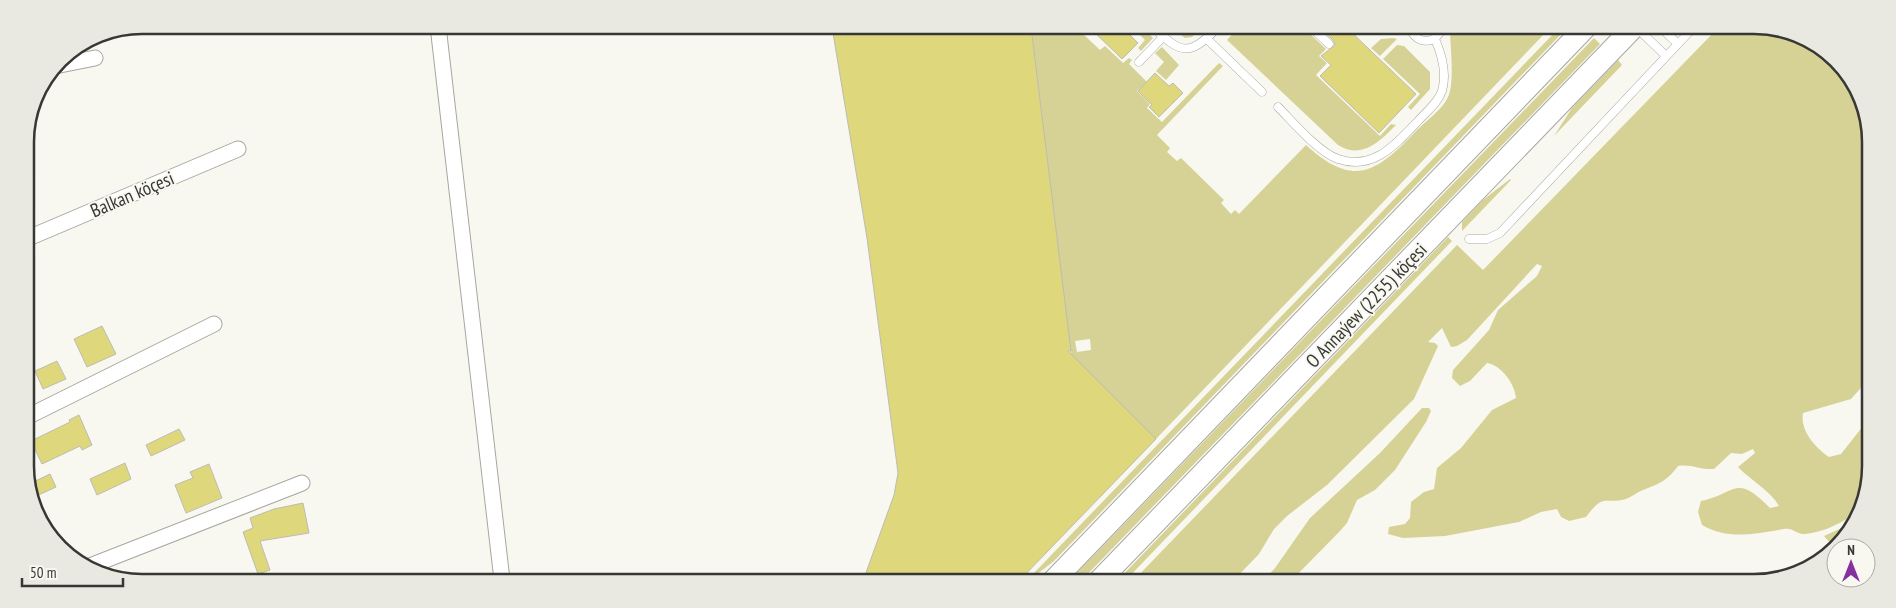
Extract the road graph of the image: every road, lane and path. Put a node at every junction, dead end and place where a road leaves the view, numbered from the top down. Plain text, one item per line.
1 (439, 34) edge
2 (1159, 34) edge
3 (1212, 34) edge
4 (1318, 34) edge
5 (1413, 34) edge
6 (1438, 34) edge
7 (1579, 34) edge
8 (1627, 34) edge
9 (1643, 34) edge
10 (1667, 34) edge
11 (1687, 34) edge
12 (1163, 37) junction
13 (1207, 39) junction
14 (1435, 39) junction
15 (1329, 44) dead end
16 (1678, 44) junction
17 (1666, 56) junction
18 (95, 58) dead end
19 (1139, 62) dead end
20 (67, 64) edge
21 (1262, 92) dead end
22 (1278, 107) dead end
23 (238, 149) dead end
24 (34, 236) edge
25 (1469, 239) dead end
26 (214, 324) dead end
27 (34, 414) edge
28 (302, 482) dead end
29 (96, 564) edge
30 (501, 574) edge
31 (1060, 574) edge
32 (1106, 574) edge

1 - 30 street
2 - 12 lane
3 - 13 lane
4 - 15 lane
5 - 14 lane
6 - 14 lane
7 - 31 main road, O Annaýew (2255) köçesi
8 - 32 main road, O Annaýew (2255) köçesi
9 - 17 lane
10 - 16 lane
11 - 16 lane
12 - 13 lane
12 - 19 lane
13 - 21 lane
14 - 22 lane
16 - 17 lane
17 - 25 lane
18 - 20 street
23 - 24 street, Balkan köçesi
26 - 27 street
28 - 29 street

